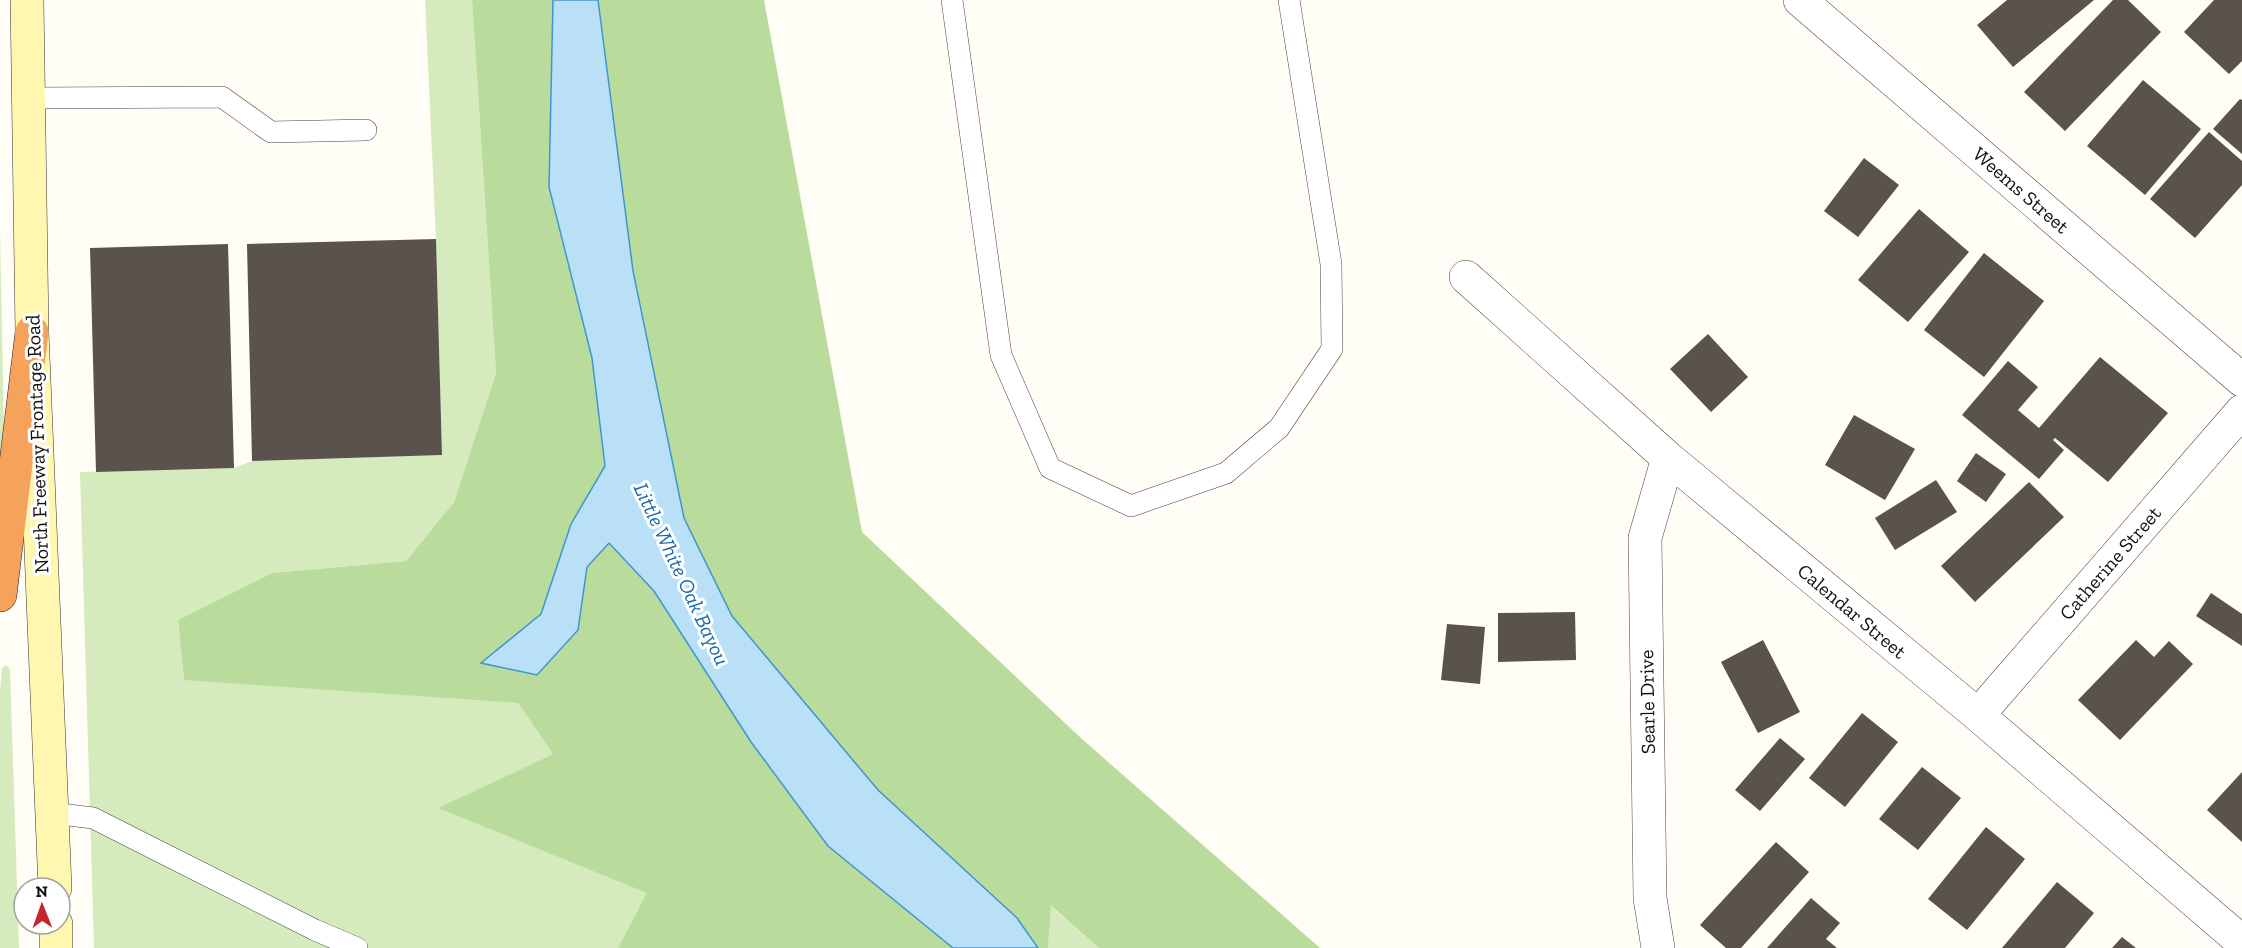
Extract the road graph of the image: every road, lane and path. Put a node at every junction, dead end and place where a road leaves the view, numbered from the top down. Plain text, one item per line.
1 (27, 0) edge
2 (952, 0) edge
3 (1289, 0) edge
4 (1800, 0) edge
5 (31, 98) junction
6 (366, 130) dead end
7 (1466, 277) dead end
8 (32, 332) junction
9 (2242, 380) edge
10 (2242, 411) edge
11 (1668, 458) junction
12 (0, 595) edge
13 (1978, 715) junction
14 (52, 813) junction
15 (55, 876) edge
16 (2242, 942) edge
17 (357, 948) edge
18 (1658, 948) edge

1 - 5 main road, North Freeway Frontage Road
2 - 3 lane
4 - 9 street, Weems Street
5 - 6 lane
5 - 8 main road, North Freeway Frontage Road
7 - 11 street, Calendar Street
8 - 12 highway
8 - 14 main road, North Freeway Frontage Road
10 - 13 street, Catherine Street
11 - 13 street, Calendar Street
11 - 18 street, Searle Drive
13 - 16 street, Calendar Street
14 - 15 main road, North Freeway Frontage Road
14 - 17 lane

